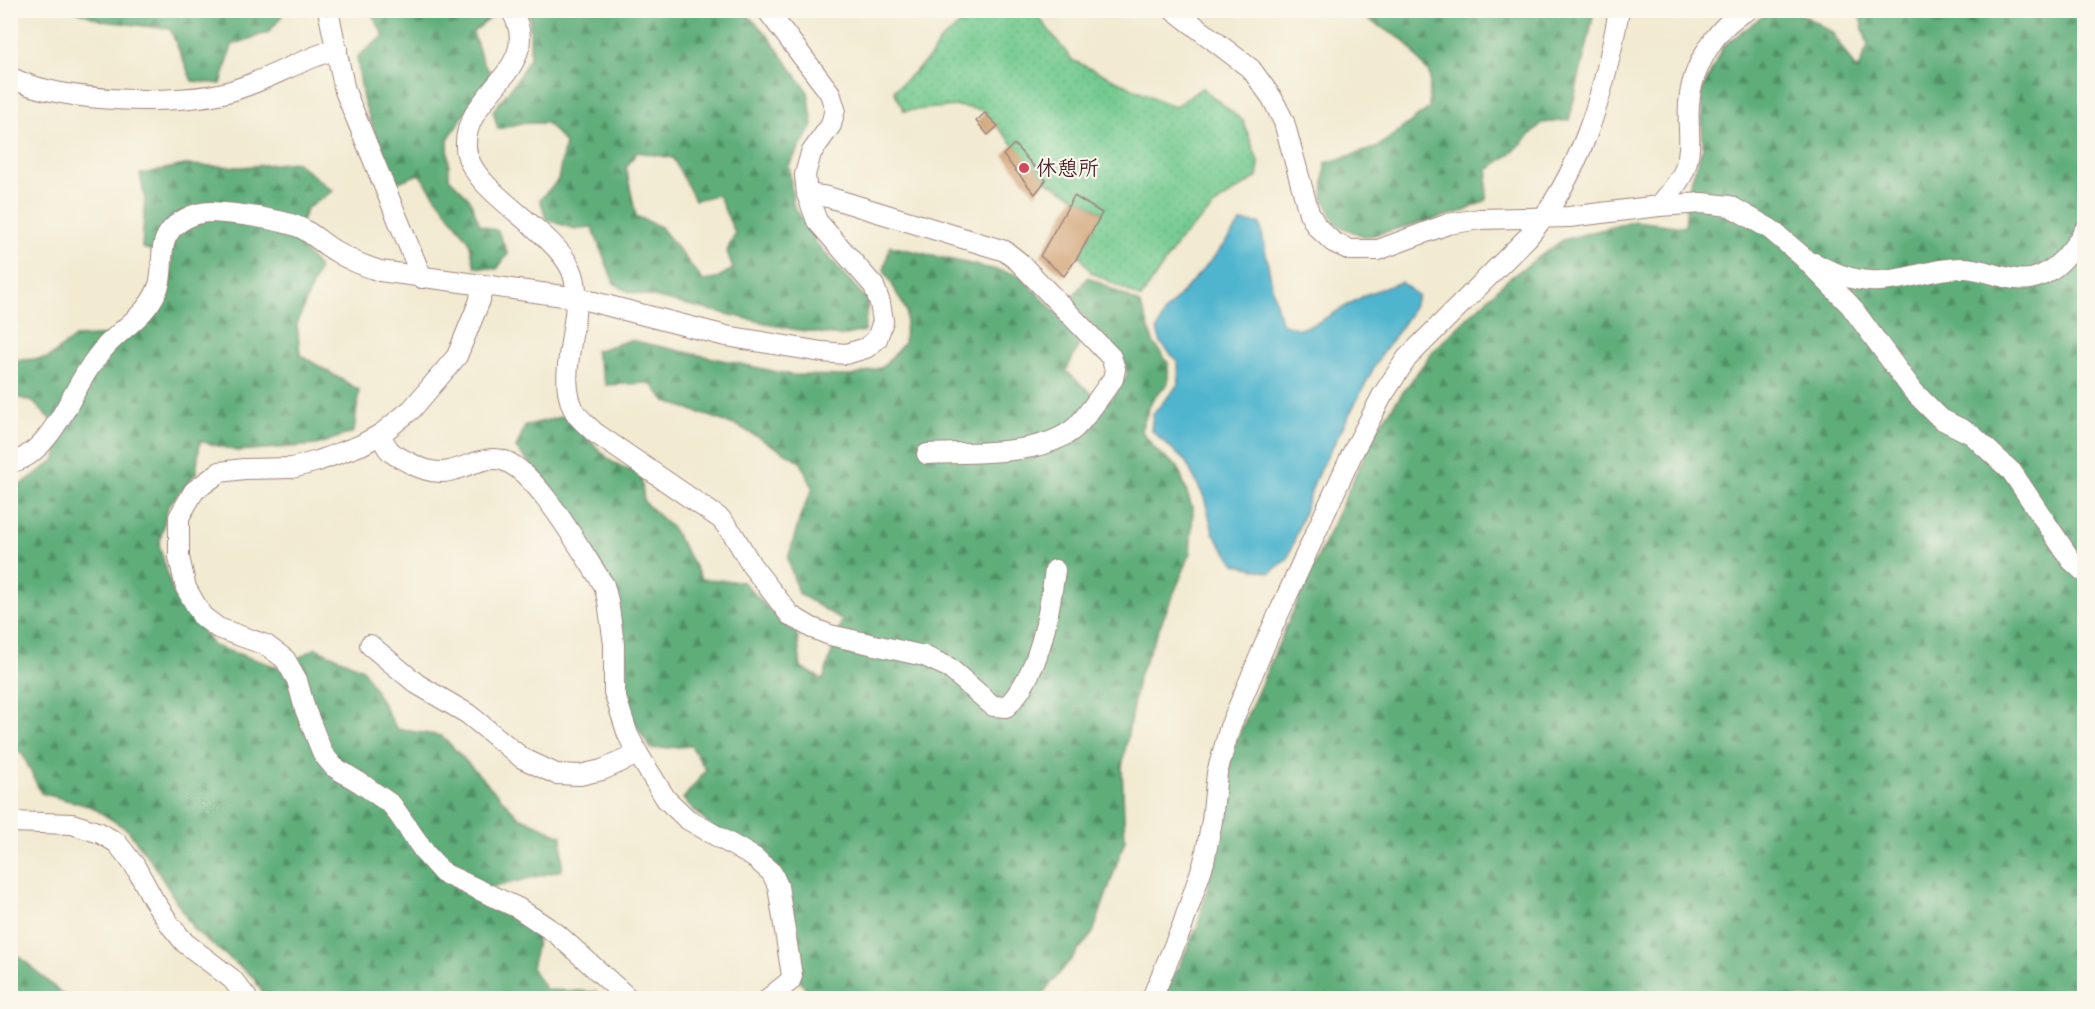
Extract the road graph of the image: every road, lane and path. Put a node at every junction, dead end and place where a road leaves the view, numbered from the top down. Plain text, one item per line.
1 (328, 10) edge
2 (511, 10) edge
3 (767, 10) edge
4 (1174, 10) edge
5 (1619, 10) edge
6 (1745, 11) edge
7 (337, 49) junction
8 (10, 77) edge
9 (807, 194) junction
10 (1659, 206) junction
11 (1545, 218) junction
12 (2085, 231) edge
13 (1802, 256) junction
14 (422, 278) junction
15 (481, 286) junction
16 (578, 298) junction
17 (381, 434) junction
18 (927, 454) dead end
19 (10, 462) edge
20 (1055, 570) dead end
21 (2085, 572) edge
22 (370, 645) dead end
23 (638, 754) junction
24 (10, 822) edge
25 (246, 999) edge
26 (628, 999) edge
27 (769, 999) edge
28 (1152, 999) edge

1 - 7 street
2 - 16 street
3 - 9 street
4 - 11 street
5 - 11 street
6 - 10 street
7 - 8 street
7 - 14 street
9 - 16 street
9 - 18 street
10 - 11 street
10 - 13 street
11 - 28 street
12 - 13 street
13 - 21 street
14 - 15 street
14 - 19 street
15 - 16 street
15 - 17 street
16 - 20 street
17 - 23 street
17 - 26 street
22 - 23 street
23 - 27 street
24 - 25 street

